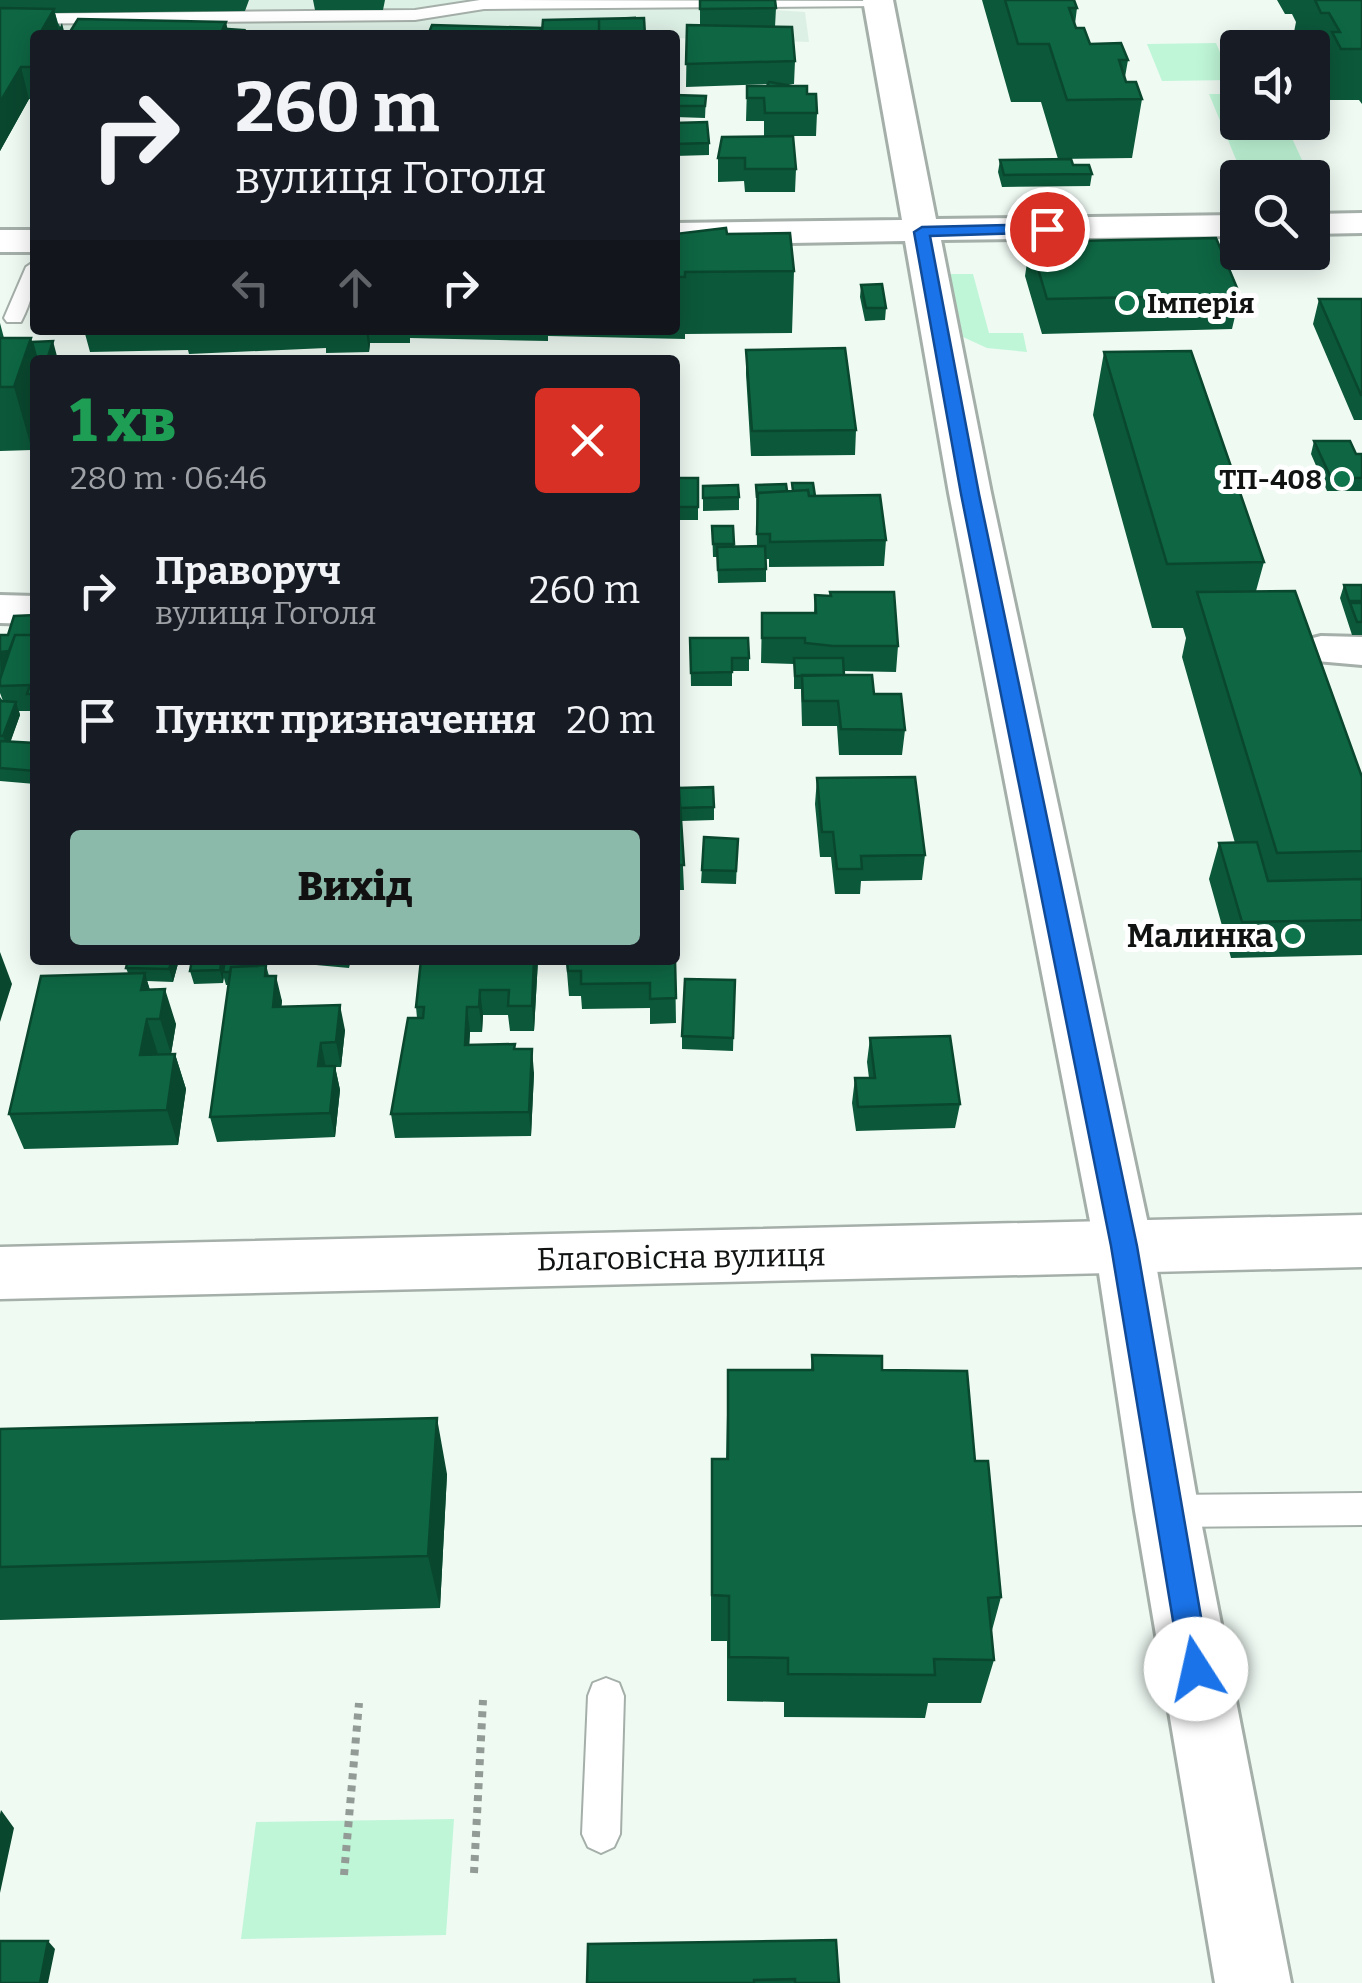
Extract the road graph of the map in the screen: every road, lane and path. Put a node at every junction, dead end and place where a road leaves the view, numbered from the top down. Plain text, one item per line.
1 (878, 1) edge
2 (478, 2) edge
3 (301, 8) edge
4 (0, 19) edge
5 (1362, 223) edge
6 (1330, 224) edge
7 (1220, 225) edge
8 (922, 232) junction
9 (680, 234) edge
10 (0, 241) edge
11 (30, 241) edge
12 (30, 278) edge
13 (14, 318) dead end
14 (0, 610) edge
15 (30, 610) edge
16 (1362, 1241) edge
17 (1124, 1246) junction
18 (0, 1273) edge
19 (1362, 1509) edge
20 (1167, 1512) junction
21 (606, 1696) dead end
22 (484, 1700) dead end
23 (360, 1703) dead end
24 (601, 1834) dead end
25 (474, 1873) dead end
26 (344, 1875) dead end
27 (1253, 1983) edge

1 - 2 lane
1 - 8 street
2 - 3 lane
3 - 4 lane
5 - 6 street
7 - 8 street
8 - 9 street
8 - 17 street
10 - 11 street
12 - 13 lane
14 - 15 street
16 - 17 main road, Благовісна вулиця
17 - 18 main road, Благовісна вулиця
17 - 20 street
19 - 20 lane
20 - 27 street
21 - 24 lane
22 - 25 path
23 - 26 path

